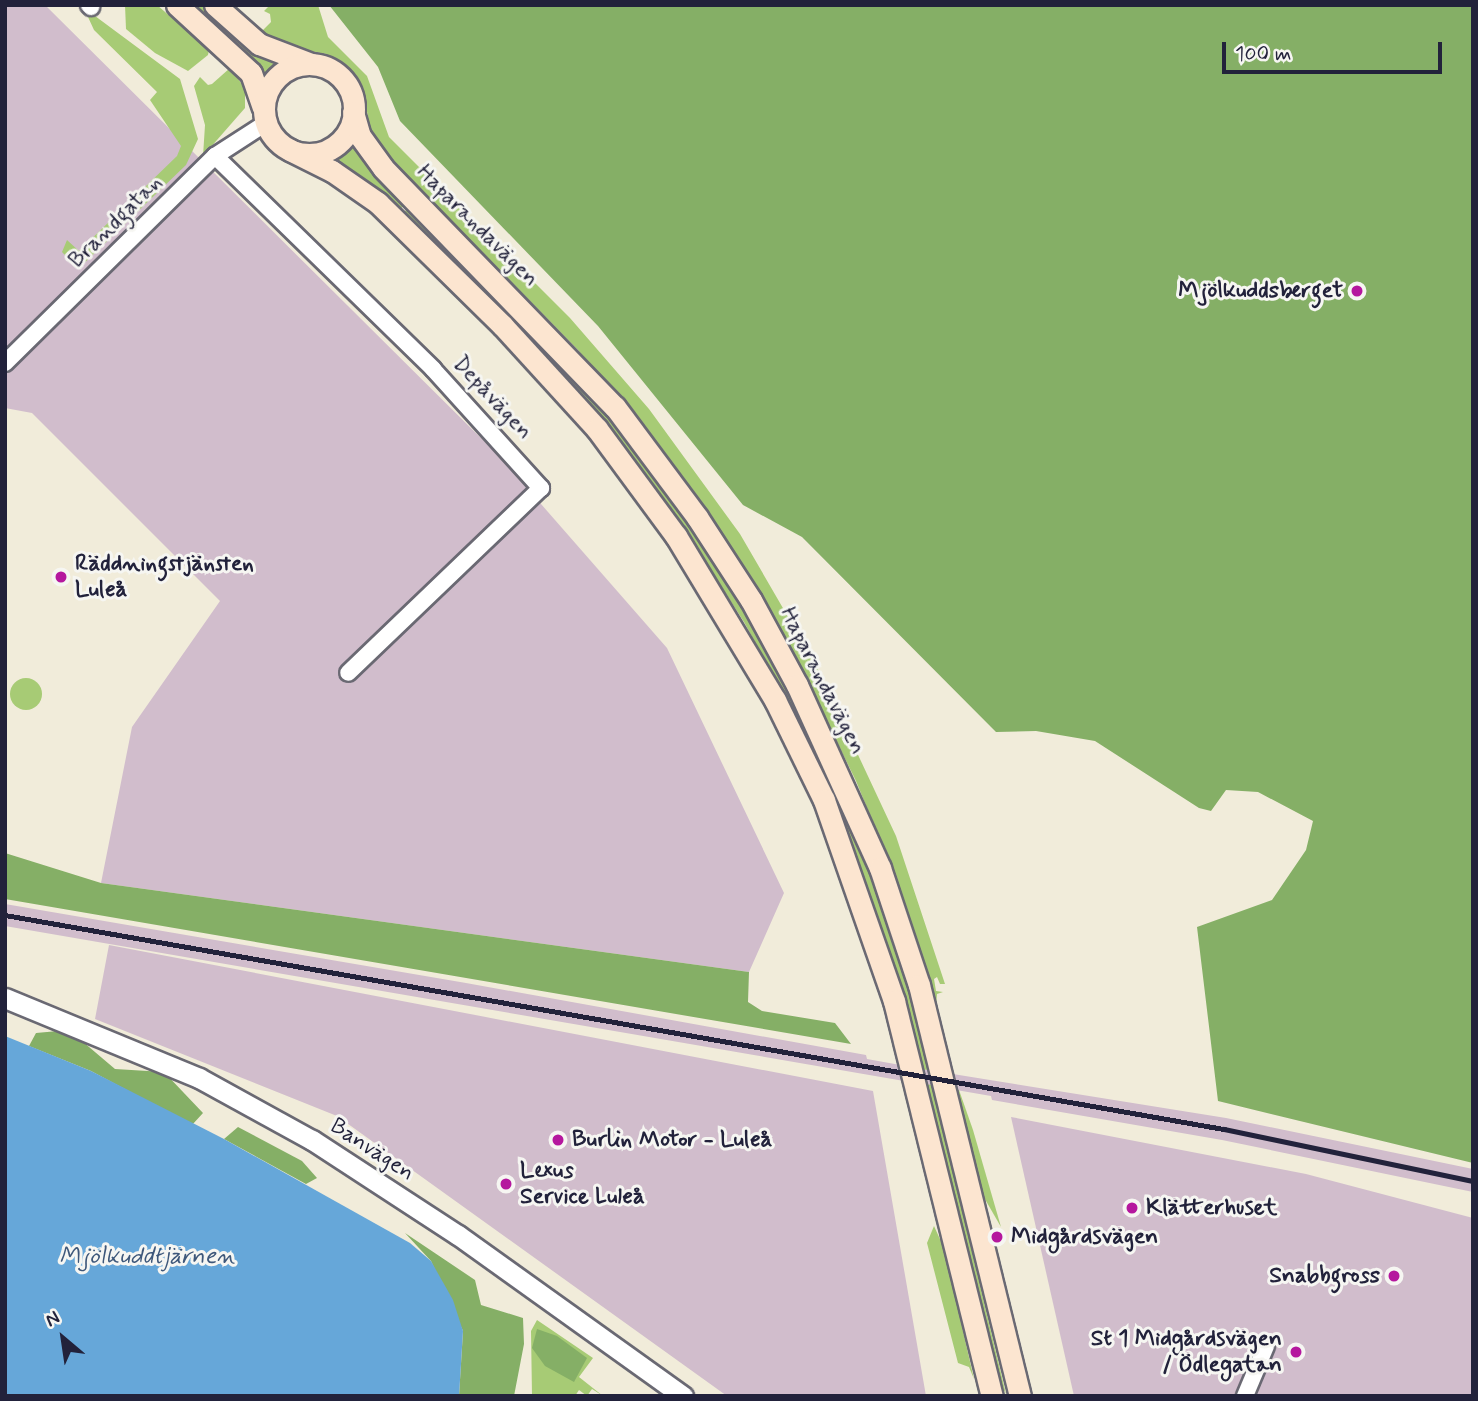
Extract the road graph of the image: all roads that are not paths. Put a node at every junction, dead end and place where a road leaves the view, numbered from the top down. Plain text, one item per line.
1 (177, 5) edge
2 (215, 5) edge
3 (317, 65) junction
4 (354, 112) junction
5 (265, 116) junction
6 (290, 150) junction
7 (215, 156) junction
8 (5, 363) edge
9 (348, 673) dead end
10 (5, 998) edge
11 (1266, 1346) dead end
12 (683, 1396) edge
13 (992, 1396) edge
14 (1020, 1396) edge
15 (1245, 1396) edge

1 - 5 main road
2 - 3 main road
3 - 4 main road
3 - 5 main road
4 - 6 main road
4 - 14 main road, Haparandavägen
5 - 6 main road
5 - 7 street, Brandgatan
6 - 13 main road
7 - 8 street, Brandgatan
7 - 9 street, Depåvägen
10 - 12 street, Banvägen
11 - 15 street

